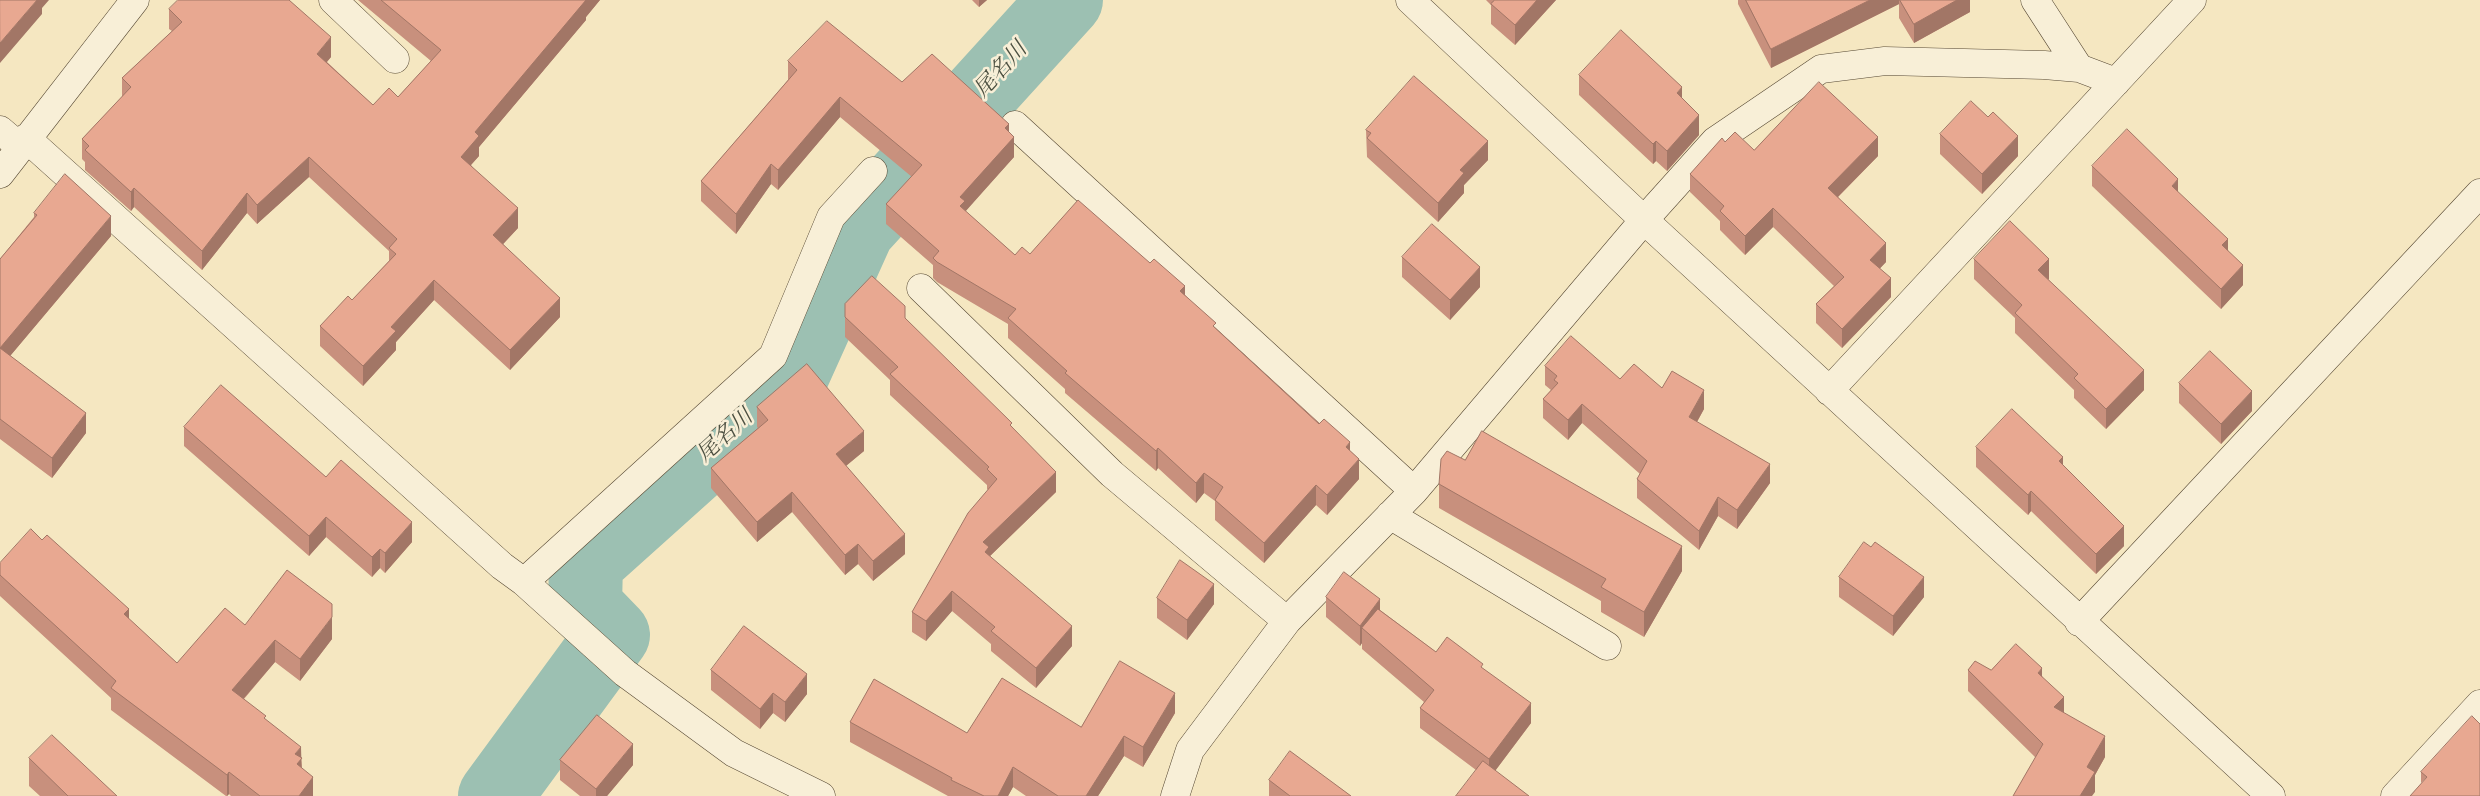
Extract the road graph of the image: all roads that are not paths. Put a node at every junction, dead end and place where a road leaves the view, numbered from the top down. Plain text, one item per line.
1 (135, 0) edge
2 (334, 0) edge
3 (1410, 0) edge
4 (2035, 0) edge
5 (2192, 0) edge
6 (396, 59) dead end
7 (2079, 68) junction
8 (2116, 82) junction
9 (1015, 125) dead end
10 (15, 139) edge
11 (873, 171) dead end
12 (0, 174) edge
13 (2480, 193) edge
14 (1644, 220) junction
15 (921, 288) dead end
16 (1829, 391) junction
17 (1414, 491) junction
18 (1390, 515) junction
19 (524, 582) junction
20 (1287, 620) junction
21 (2080, 622) junction
22 (1607, 646) dead end
23 (2480, 704) edge
24 (821, 796) edge
25 (1175, 796) edge
26 (2271, 796) edge
27 (2395, 796) edge

1 - 10 street
2 - 6 street
3 - 14 street
4 - 7 street
5 - 8 street
7 - 8 street
7 - 14 street
8 - 16 street
9 - 17 street
10 - 12 street
10 - 19 street
11 - 19 street
13 - 21 street
14 - 16 street
14 - 17 street
15 - 20 street
16 - 21 street
17 - 18 street
18 - 20 street
18 - 22 street
19 - 24 street
20 - 25 street
21 - 26 street
23 - 27 street

